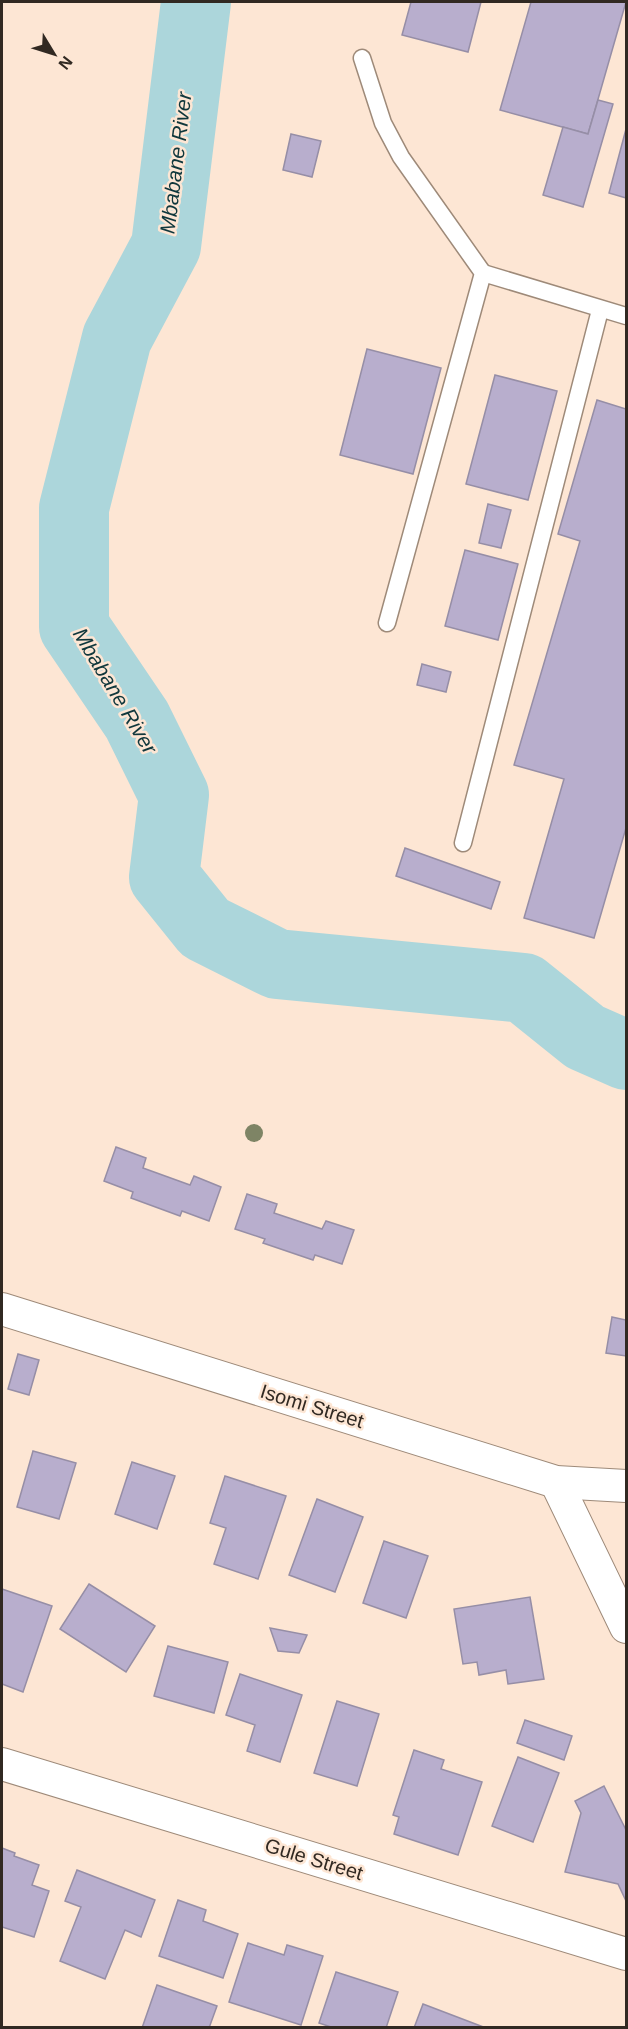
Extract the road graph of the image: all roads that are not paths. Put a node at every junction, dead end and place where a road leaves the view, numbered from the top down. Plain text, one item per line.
1 (362, 58) dead end
2 (483, 273) junction
3 (600, 310) junction
4 (627, 316) edge
5 (387, 623) dead end
6 (463, 843) dead end
7 (2, 1309) edge
8 (556, 1482) junction
9 (627, 1486) edge
10 (627, 1627) edge
11 (2, 1764) edge
12 (627, 1954) edge

1 - 2 lane
2 - 3 lane
2 - 5 lane
3 - 4 lane
3 - 6 lane
7 - 8 street, Isomi Street
8 - 9 street, Isomi Street
8 - 10 street
11 - 12 street, Gule Street

